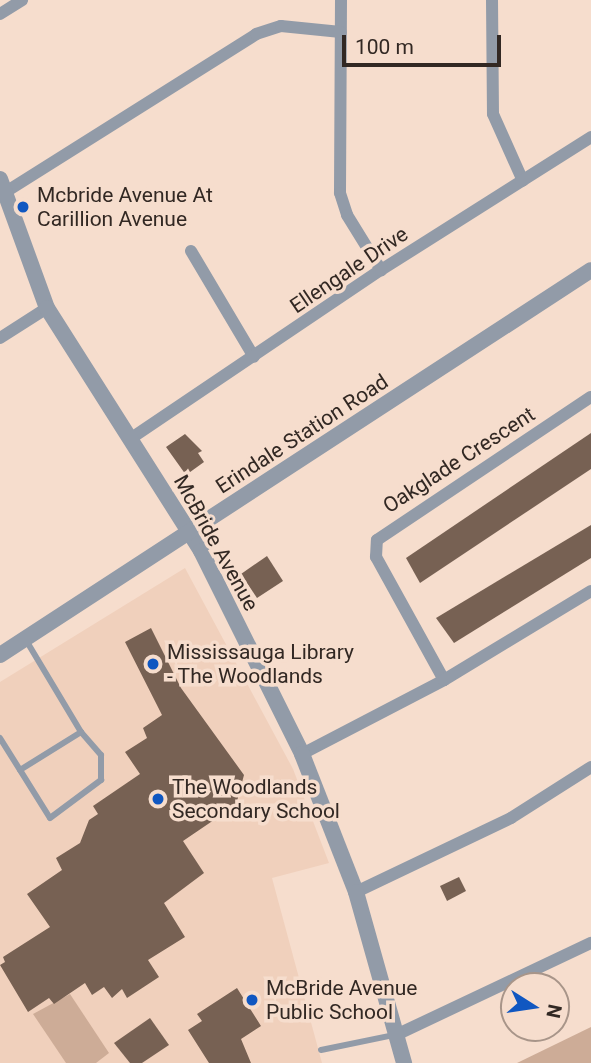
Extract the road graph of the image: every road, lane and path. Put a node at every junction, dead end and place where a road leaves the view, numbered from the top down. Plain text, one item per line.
1 (22, 0) edge
2 (341, 0) edge
3 (492, 0) edge
4 (0, 14) edge
5 (341, 32) junction
6 (591, 137) edge
7 (523, 181) junction
8 (2, 186) edge
9 (191, 251) dead end
10 (382, 270) junction
11 (591, 270) edge
12 (47, 308) junction
13 (0, 338) edge
14 (254, 357) junction
15 (591, 397) edge
16 (131, 439) junction
17 (189, 533) junction
18 (591, 591) edge
19 (25, 638) junction
20 (0, 655) edge
21 (444, 680) junction
22 (81, 732) junction
23 (0, 738) edge
24 (302, 754) junction
25 (591, 766) edge
26 (20, 770) junction
27 (356, 892) junction
28 (591, 943) edge
29 (396, 1035) junction
30 (321, 1050) dead end
31 (404, 1063) edge

1 - 4 street
2 - 5 street
3 - 7 street
5 - 8 street
5 - 10 street
6 - 7 street, Ellengale Drive
7 - 10 street, Ellengale Drive
8 - 12 street, McBride Avenue
9 - 14 street
10 - 14 street, Ellengale Drive
11 - 17 street, Erindale Station Road
12 - 13 street
12 - 16 street, McBride Avenue
14 - 16 street, Ellengale Drive
15 - 21 street, Oakglade Crescent
16 - 17 street, McBride Avenue
17 - 19 street, Erindale Station Road
17 - 24 street, McBride Avenue
18 - 21 street
19 - 20 street, Erindale Station Road
19 - 22 lane
21 - 24 street
22 - 26 lane
22 - 26 lane
23 - 26 lane
24 - 27 street, McBride Avenue
25 - 27 street
27 - 29 street, McBride Avenue
28 - 29 street
29 - 30 lane
29 - 31 street, McBride Avenue

